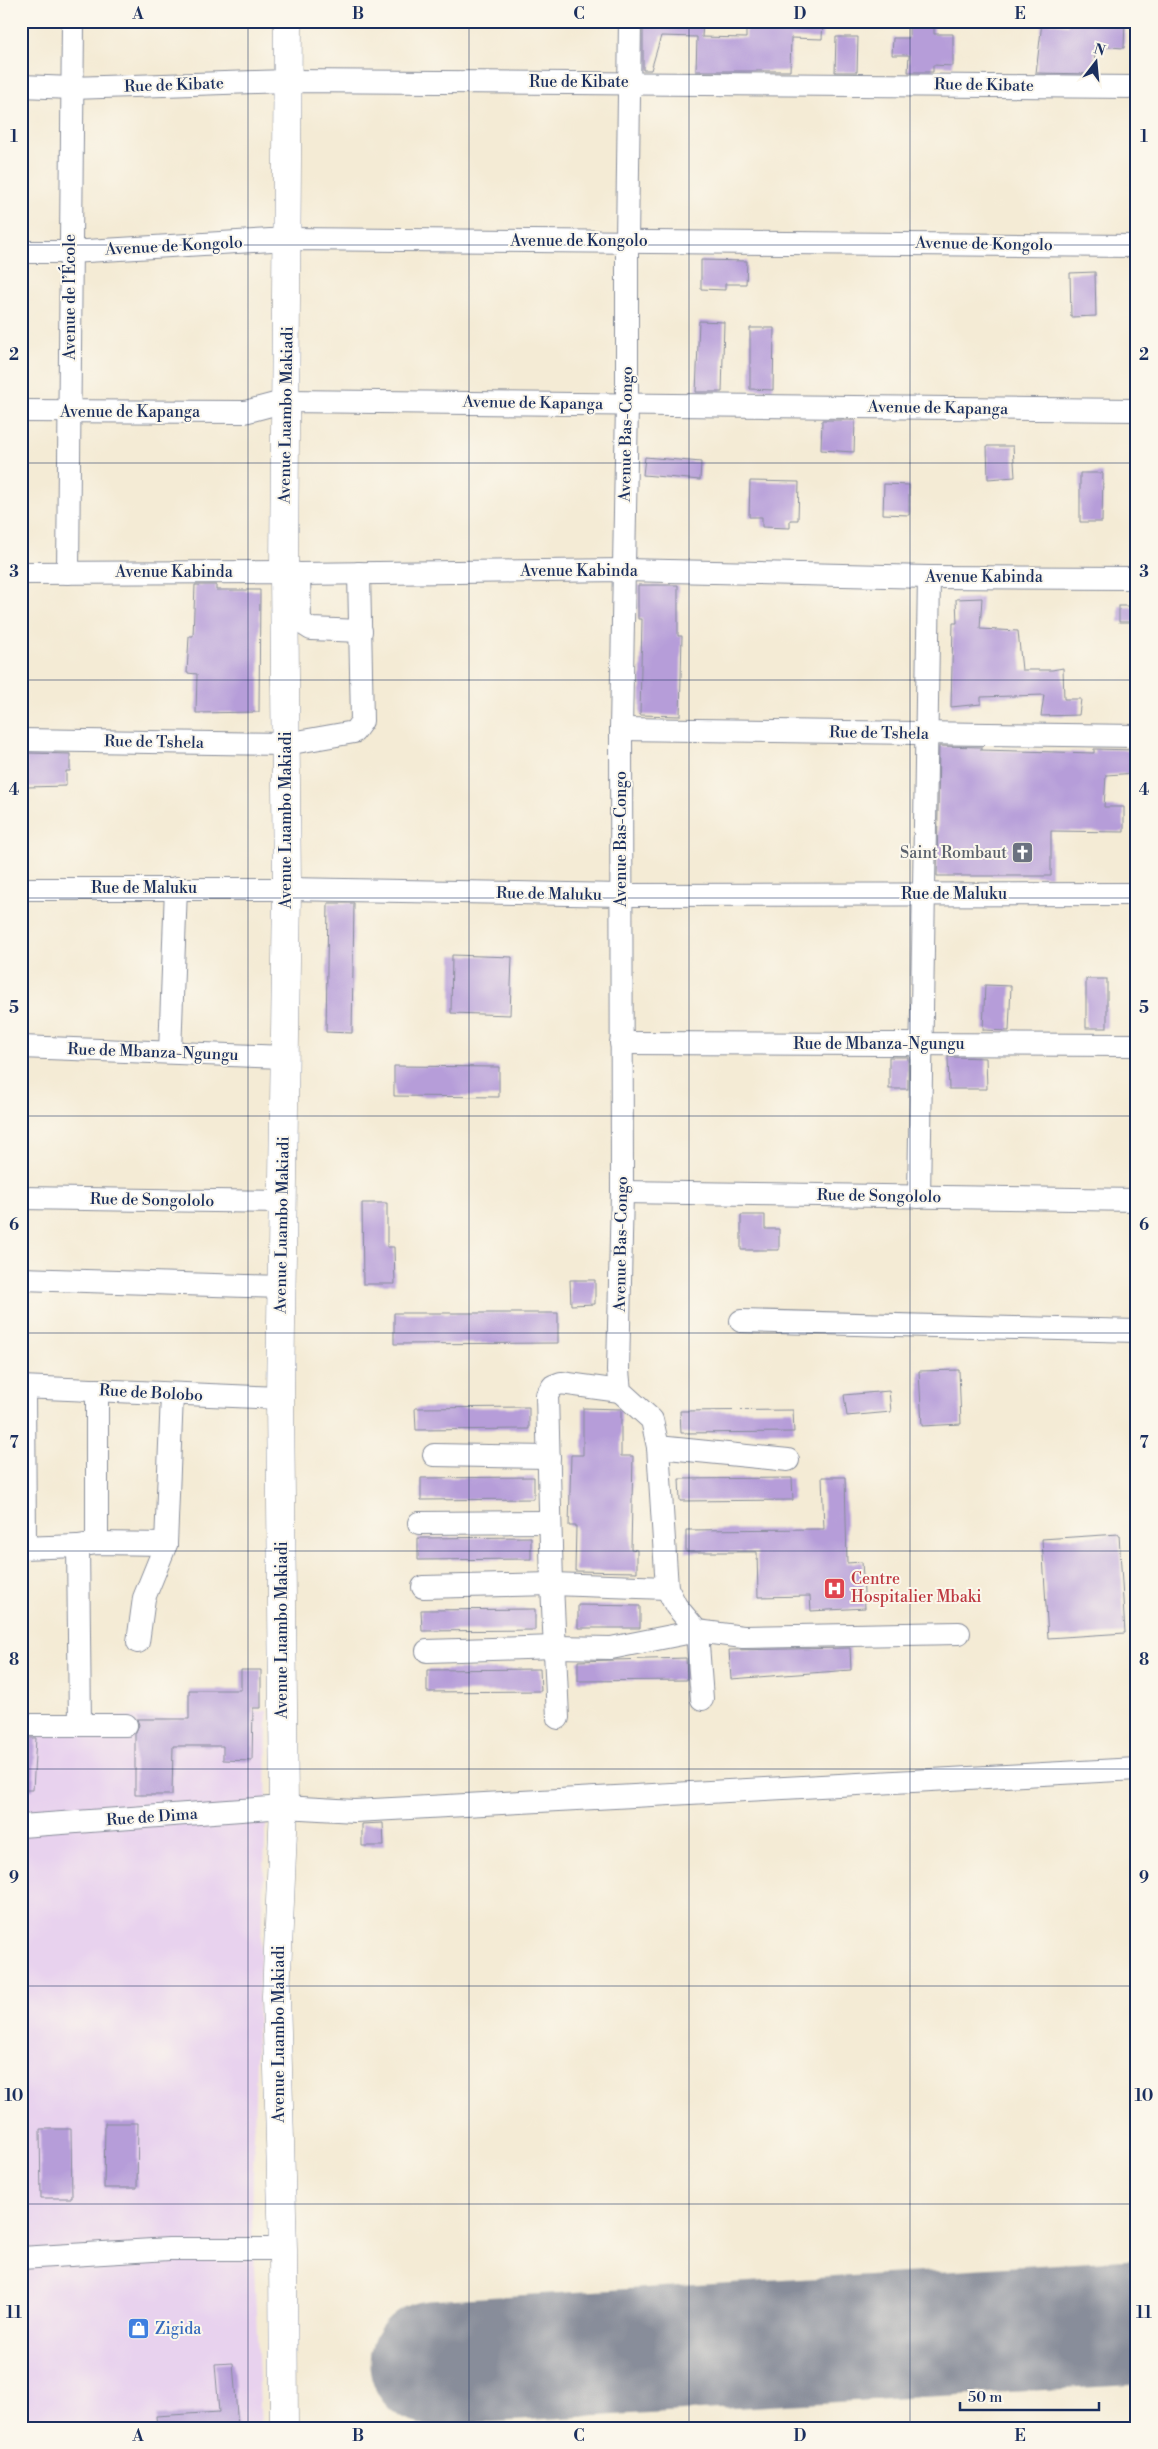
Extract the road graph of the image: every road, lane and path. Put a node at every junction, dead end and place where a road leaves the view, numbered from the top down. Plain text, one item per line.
1 (73, 21) edge
2 (288, 21) edge
3 (630, 21) edge
4 (287, 81) junction
5 (629, 82) junction
6 (21, 86) edge
7 (1137, 87) edge
8 (72, 88) junction
9 (288, 239) junction
10 (627, 241) junction
11 (1137, 246) edge
12 (21, 252) edge
13 (70, 252) junction
14 (286, 401) junction
15 (628, 404) junction
16 (1137, 410) edge
17 (21, 411) edge
18 (70, 412) junction
19 (624, 570) junction
20 (21, 573) edge
21 (68, 573) junction
22 (292, 573) junction
23 (359, 573) junction
24 (929, 578) junction
25 (1137, 578) edge
26 (361, 632) junction
27 (621, 729) junction
28 (926, 733) junction
29 (1137, 736) edge
30 (21, 740) edge
31 (286, 744) junction
32 (21, 888) edge
33 (176, 888) junction
34 (287, 889) junction
35 (923, 894) junction
36 (1137, 894) edge
37 (622, 895) junction
38 (621, 1043) junction
39 (922, 1044) junction
40 (1137, 1045) edge
41 (21, 1047) edge
42 (170, 1052) junction
43 (284, 1057) junction
44 (622, 1192) junction
45 (918, 1197) junction
46 (21, 1198) edge
47 (1137, 1200) edge
48 (283, 1202) junction
49 (21, 1279) edge
50 (282, 1287) junction
51 (740, 1321) dead end
52 (1137, 1331) edge
53 (23, 1386) edge
54 (97, 1390) junction
55 (620, 1391) junction
56 (172, 1394) junction
57 (280, 1398) junction
58 (658, 1447) junction
59 (434, 1455) dead end
60 (549, 1457) junction
61 (788, 1460) dead end
62 (550, 1522) junction
63 (419, 1523) dead end
64 (166, 1544) junction
65 (88, 1545) junction
66 (23, 1548) edge
67 (552, 1584) junction
68 (423, 1587) dead end
69 (667, 1588) junction
70 (697, 1631) junction
71 (959, 1633) dead end
72 (138, 1642) dead end
73 (554, 1647) junction
74 (427, 1651) dead end
75 (702, 1699) dead end
76 (558, 1718) dead end
77 (21, 1725) edge
78 (80, 1725) junction
79 (126, 1725) dead end
80 (1137, 1769) edge
81 (284, 1808) junction
82 (21, 1826) edge
83 (283, 2249) junction
84 (21, 2258) edge
85 (284, 2428) edge

1 - 8 street, Avenue de l’École
2 - 4 main road, Avenue Luambo Makiadi
3 - 5 street, Avenue Bas-Congo
4 - 5 street, Rue de Kibate
4 - 8 street, Rue de Kibate
4 - 9 main road, Avenue Luambo Makiadi
5 - 7 street, Rue de Kibate
5 - 10 street, Avenue Bas-Congo
6 - 8 street, Rue de Kibate
8 - 13 street, Avenue de l’École
9 - 10 street, Avenue de Kongolo
9 - 13 street, Avenue de Kongolo
9 - 14 main road, Avenue Luambo Makiadi
10 - 11 street, Avenue de Kongolo
10 - 15 street, Avenue Bas-Congo
12 - 13 street, Avenue de Kongolo
13 - 18 street, Avenue de l’École
14 - 15 street, Avenue de Kapanga
14 - 18 street, Avenue de Kapanga
14 - 22 main road, Avenue Luambo Makiadi
15 - 16 street, Avenue de Kapanga
15 - 19 street, Avenue Bas-Congo
17 - 18 street, Avenue de Kapanga
18 - 21 street, Avenue de l’École
19 - 23 street, Avenue Kabinda
19 - 24 street, Avenue Kabinda
19 - 27 street, Avenue Bas-Congo
20 - 21 street, Avenue Kabinda
21 - 22 street, Avenue Kabinda
22 - 23 street, Avenue Kabinda
22 - 26 street
22 - 31 main road, Avenue Luambo Makiadi
23 - 26 street, Rue de Tshela
24 - 25 street, Avenue Kabinda
24 - 28 street
26 - 31 street, Rue de Tshela
27 - 28 street, Rue de Tshela
27 - 37 street, Avenue Bas-Congo
28 - 29 street, Rue de Tshela
28 - 35 street
30 - 31 street, Rue de Tshela
31 - 34 main road, Avenue Luambo Makiadi
32 - 33 street, Rue de Maluku
33 - 34 street, Rue de Maluku
33 - 42 street
34 - 37 street, Rue de Maluku
34 - 43 main road, Avenue Luambo Makiadi
35 - 36 street, Rue de Maluku
35 - 37 street, Rue de Maluku
35 - 39 street
37 - 38 street, Avenue Bas-Congo
38 - 39 street, Rue de Mbanza-Ngungu
38 - 44 street, Avenue Bas-Congo
39 - 40 street, Rue de Mbanza-Ngungu
39 - 45 street
41 - 42 street, Rue de Mbanza-Ngungu
42 - 43 street, Rue de Mbanza-Ngungu
43 - 48 main road, Avenue Luambo Makiadi
44 - 45 street, Rue de Songololo
44 - 55 street, Avenue Bas-Congo
45 - 47 street, Rue de Songololo
46 - 48 street, Rue de Songololo
48 - 50 main road, Avenue Luambo Makiadi
49 - 50 street
50 - 57 main road, Avenue Luambo Makiadi
51 - 52 street
53 - 54 street, Rue de Bolobo
53 - 66 street
54 - 56 street, Rue de Bolobo
54 - 65 street
55 - 58 street
55 - 60 street
56 - 57 street, Rue de Bolobo
56 - 64 street
57 - 81 main road, Avenue Luambo Makiadi
58 - 61 street
58 - 69 street
59 - 60 street
60 - 62 street
62 - 63 street
62 - 67 street
64 - 65 street
64 - 72 street
65 - 66 street
65 - 78 street
67 - 68 street
67 - 69 street
67 - 73 street
69 - 70 street
70 - 71 street
70 - 73 street
70 - 75 street
73 - 74 street
73 - 76 street
77 - 78 street
78 - 79 street
80 - 81 street, Rue de Dima
81 - 82 street, Rue de Dima
81 - 83 main road, Avenue Luambo Makiadi
83 - 84 street
83 - 85 main road, Avenue Luambo Makiadi

